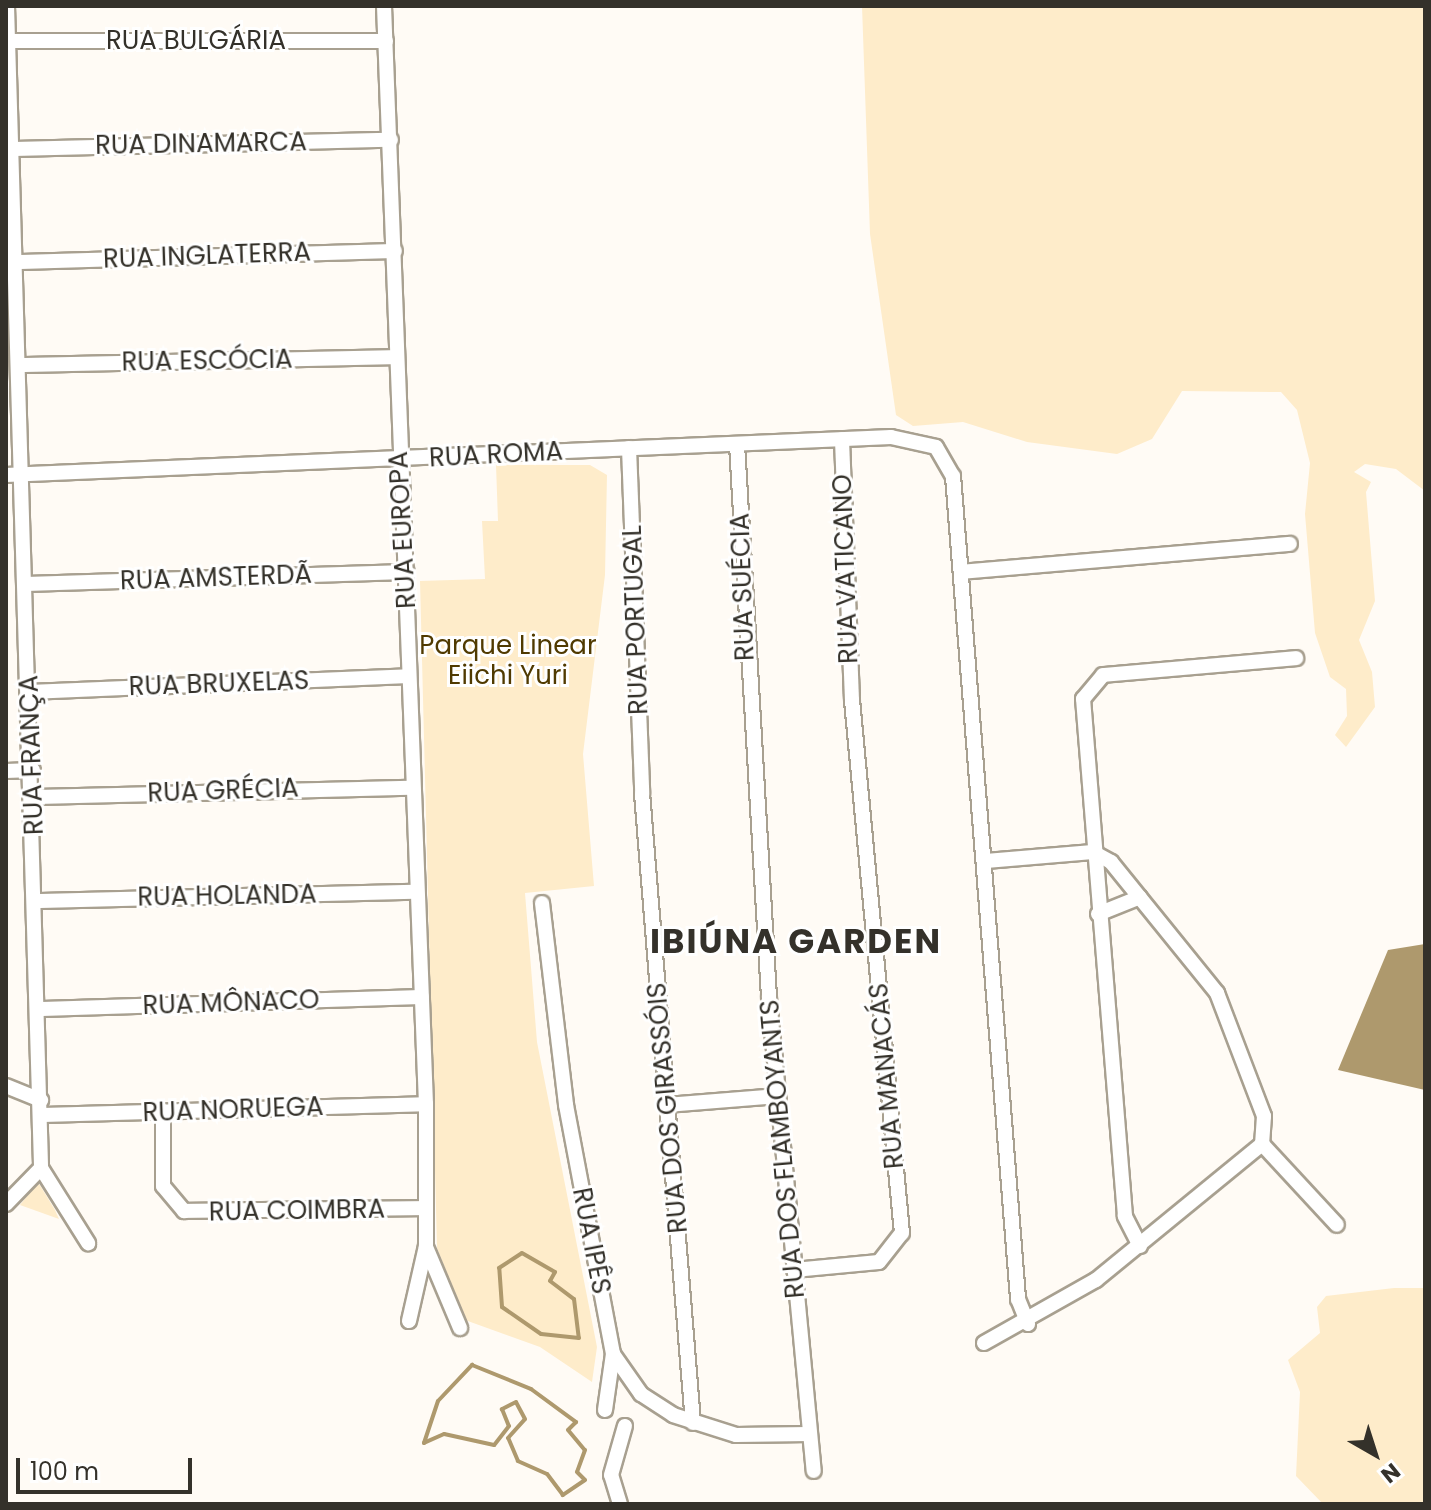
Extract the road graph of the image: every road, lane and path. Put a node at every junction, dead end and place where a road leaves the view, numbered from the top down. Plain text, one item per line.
1 (7, 6) edge
2 (384, 6) edge
3 (7, 41) edge
4 (386, 41) junction
5 (7, 92) edge
6 (391, 140) junction
7 (11, 149) junction
8 (395, 251) junction
9 (19, 262) junction
10 (394, 357) junction
11 (20, 365) junction
12 (842, 439) junction
13 (737, 444) junction
14 (629, 448) junction
15 (400, 461) junction
16 (13, 475) edge
17 (1290, 544) dead end
18 (407, 572) junction
19 (961, 572) junction
20 (25, 584) junction
21 (1296, 658) dead end
22 (408, 676) junction
23 (30, 692) junction
24 (852, 700) joint
25 (749, 730) joint
26 (33, 770) junction
27 (6, 771) edge
28 (413, 788) junction
29 (642, 793) joint
30 (34, 797) junction
31 (1093, 852) junction
32 (986, 861) junction
33 (417, 892) junction
34 (1140, 897) junction
35 (37, 901) junction
36 (542, 903) dead end
37 (1098, 914) junction
38 (422, 997) junction
39 (41, 1009) junction
40 (6, 1086) edge
41 (778, 1096) junction
42 (426, 1104) junction
43 (667, 1105) junction
44 (41, 1108) junction
45 (163, 1111) junction
46 (1262, 1144) junction
47 (41, 1168) junction
48 (6, 1204) edge
49 (423, 1208) junction
50 (1337, 1225) dead end
51 (88, 1243) dead end
52 (426, 1246) junction
53 (1140, 1246) junction
54 (794, 1270) junction
55 (409, 1321) dead end
56 (1028, 1324) junction
57 (460, 1328) dead end
58 (984, 1343) dead end
59 (613, 1354) junction
60 (605, 1410) dead end
61 (693, 1423) junction
62 (625, 1426) dead end
63 (809, 1434) junction
64 (814, 1471) dead end
65 (620, 1504) edge

1 - 3 street, RUA FRANÇA
2 - 4 street, RUA EUROPA
3 - 4 street, RUA BULGÁRIA
3 - 5 street, RUA FRANÇA
4 - 6 street, RUA EUROPA
5 - 7 street, RUA FRANÇA
6 - 7 street, RUA DINAMARCA
6 - 8 street, RUA EUROPA
7 - 9 street, RUA FRANÇA
8 - 9 street, RUA INGLATERRA
8 - 10 street, RUA EUROPA
9 - 11 street, RUA FRANÇA
10 - 11 street, RUA ESCÓCIA
10 - 15 street, RUA EUROPA
11 - 16 street, RUA FRANÇA
12 - 13 street, RUA ROMA
12 - 19 street, RUA ROMA
12 - 24 street, RUA VATICANO
13 - 14 street, RUA ROMA
13 - 25 street, RUA SUÉCIA
14 - 15 street, RUA ROMA
14 - 29 street, RUA PORTUGAL
15 - 16 street, RUA ROMA
15 - 18 street, RUA EUROPA
16 - 20 street, RUA FRANÇA
17 - 19 street
18 - 20 street, RUA AMSTERDÃ
18 - 22 street, RUA EUROPA
19 - 32 street
20 - 23 street, RUA FRANÇA
21 - 31 street
22 - 23 street, RUA BRUXELAS
22 - 28 street, RUA EUROPA
23 - 26 street, RUA FRANÇA
24 - 54 street, RUA MANACÁS
25 - 41 street, RUA DOS FLAMBOYANTS
26 - 27 street
26 - 30 street, RUA FRANÇA
28 - 30 street, RUA GRÉCIA
28 - 33 street, RUA EUROPA
29 - 43 street, RUA DOS GIRASSÓIS
30 - 35 street, RUA FRANÇA
31 - 32 street
31 - 34 street
31 - 37 street
32 - 56 street
33 - 35 street, RUA HOLANDA
33 - 38 street, RUA EUROPA
34 - 37 street
34 - 46 street
35 - 39 street, RUA FRANÇA
36 - 59 street, RUA IPÊS
37 - 53 street
38 - 39 street, RUA MÔNACO
38 - 42 street, RUA EUROPA
39 - 44 street, RUA FRANÇA
40 - 44 street
41 - 43 street
41 - 54 street, RUA DOS FLAMBOYANTS
42 - 45 street, RUA NORUEGA
42 - 49 street, RUA EUROPA
43 - 61 street, RUA DOS GIRASSÓIS
44 - 45 street, RUA NORUEGA
44 - 47 street, RUA FRANÇA
45 - 49 street, RUA COIMBRA
46 - 50 street
46 - 53 street
47 - 48 street
47 - 51 street
49 - 52 street, RUA EUROPA
52 - 55 street, RUA EUROPA
52 - 57 street, RUA EUROPA
53 - 56 street
54 - 63 street, RUA DOS FLAMBOYANTS
56 - 58 street
59 - 60 street
59 - 61 street, RUA IPÊS
61 - 63 street, RUA IPÊS
62 - 65 street
63 - 64 street, RUA DOS FLAMBOYANTS

